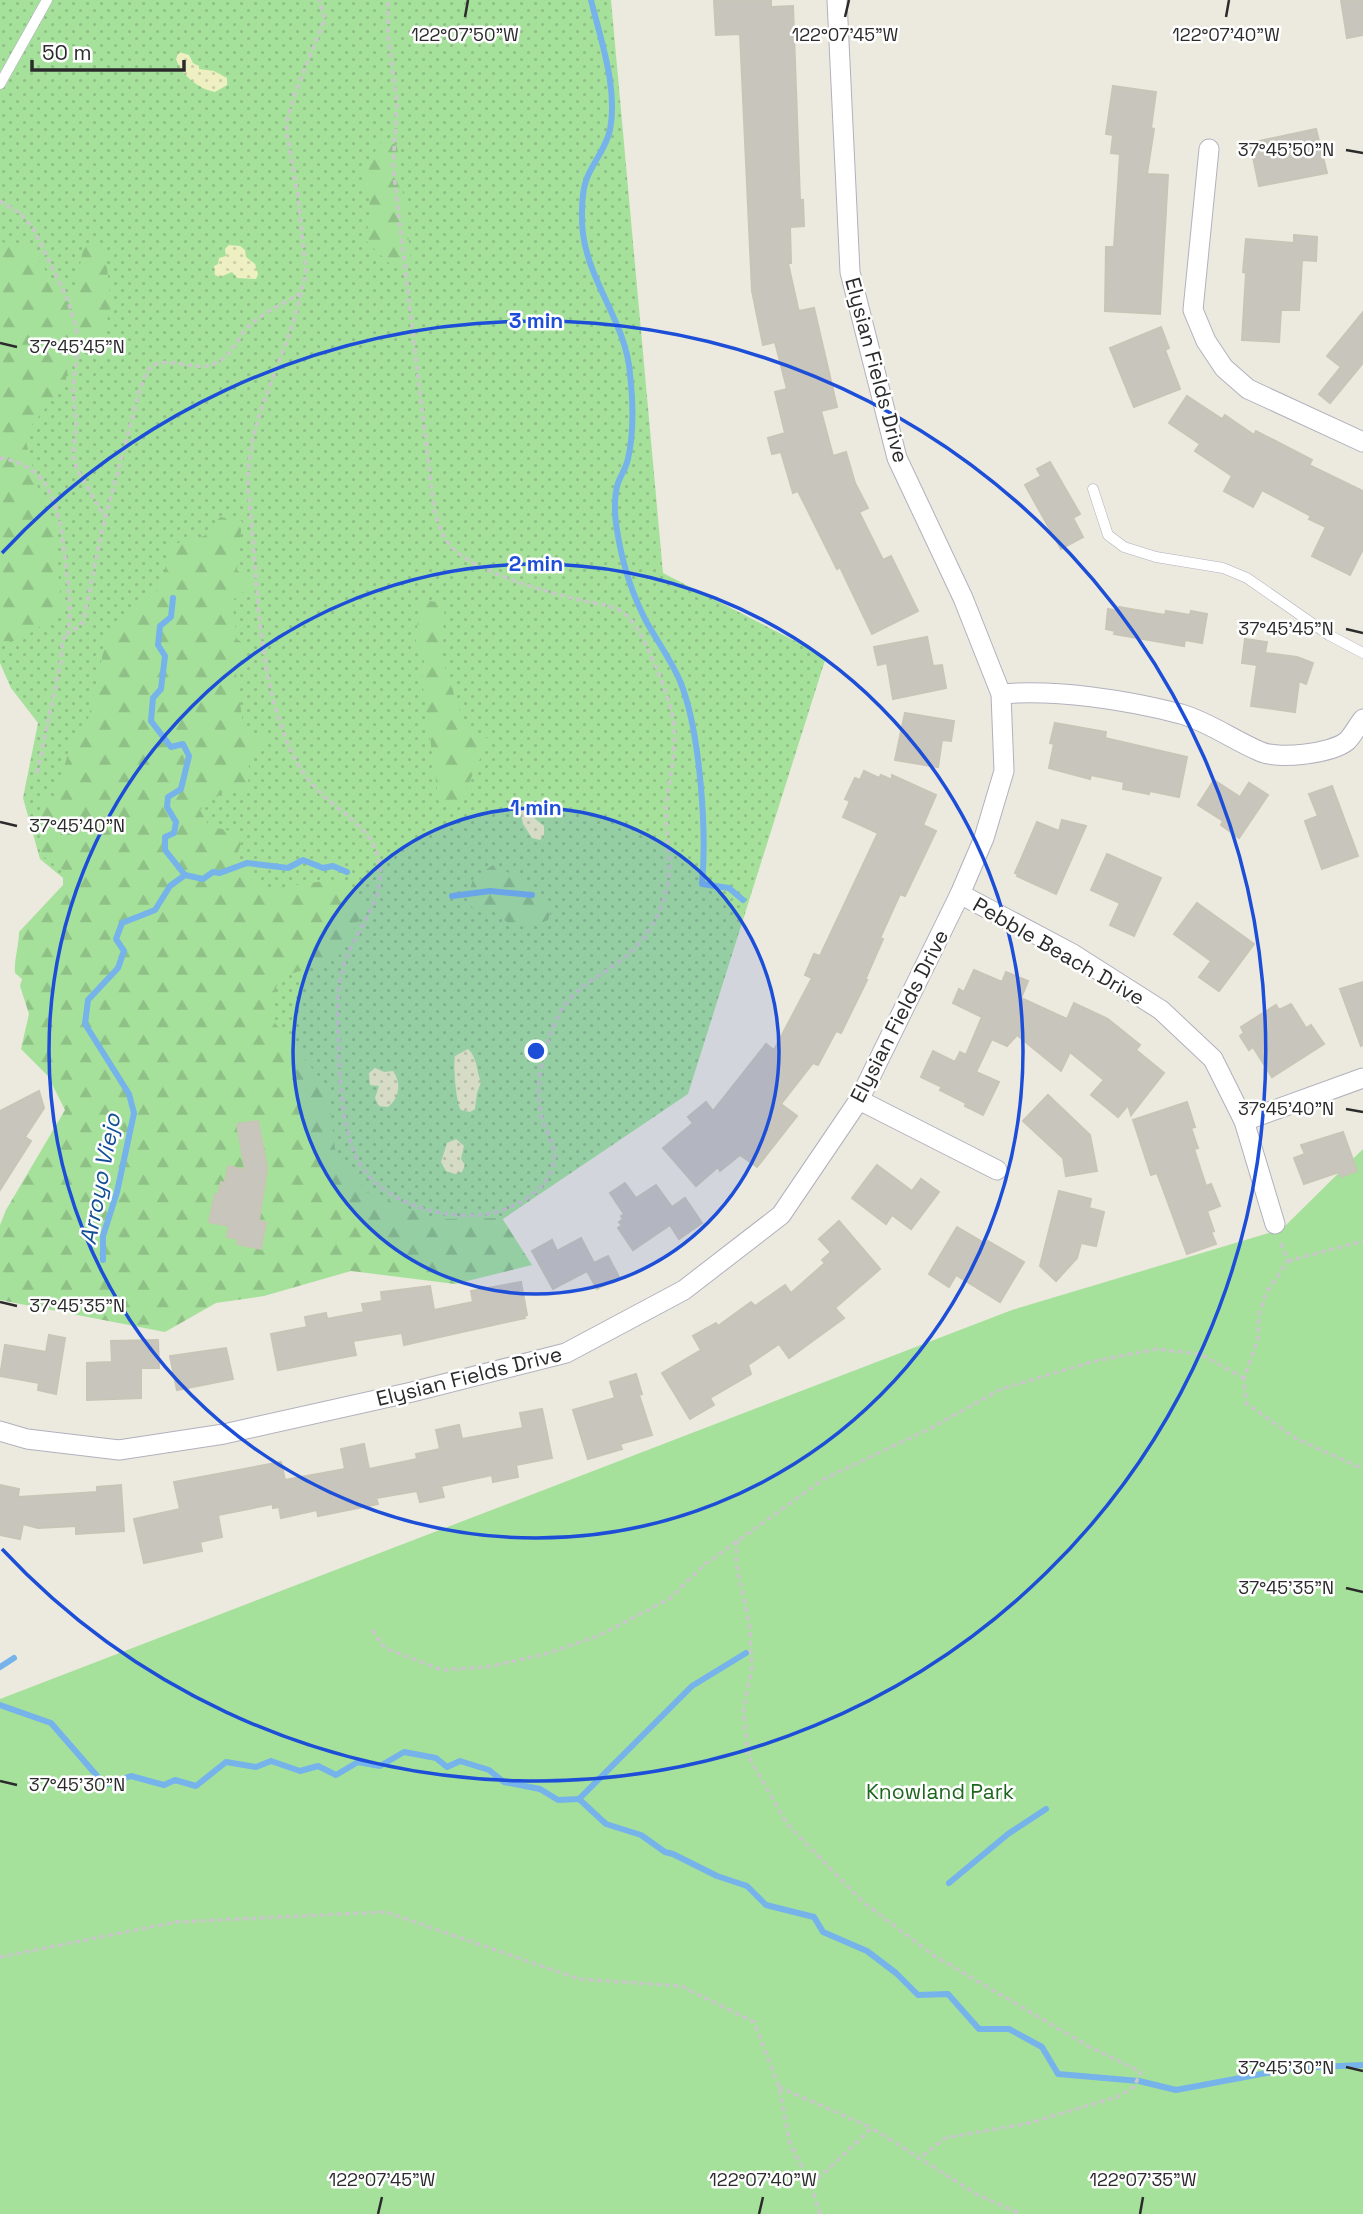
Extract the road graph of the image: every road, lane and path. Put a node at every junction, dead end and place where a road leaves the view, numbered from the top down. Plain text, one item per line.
1 (47, 0) edge
2 (319, 0) edge
3 (388, 0) edge
4 (837, 0) edge
5 (0, 84) edge
6 (1209, 149) dead end
7 (0, 201) edge
8 (301, 293) junction
9 (1363, 442) edge
10 (0, 457) edge
11 (1093, 489) dead end
12 (105, 518) junction
13 (68, 633) junction
14 (1363, 653) edge
15 (1001, 694) junction
16 (1363, 719) edge
17 (37, 773) dead end
18 (960, 894) junction
19 (1363, 1078) edge
20 (859, 1100) junction
21 (1244, 1121) junction
22 (997, 1170) dead end
23 (1275, 1224) joint
24 (1363, 1241) edge
25 (1288, 1261) junction
26 (1244, 1378) junction
27 (0, 1431) edge
28 (1363, 1469) edge
29 (737, 1540) junction
30 (372, 1630) dead end
31 (0, 1957) edge
32 (779, 2087) junction
33 (872, 2128) junction
34 (920, 2158) junction
35 (811, 2185) junction
36 (820, 2214) edge
37 (1021, 2214) edge

1 - 5 lane
2 - 8 path
3 - 8 path
4 - 15 street, Elysian Fields Drive
6 - 9 street
7 - 12 path
8 - 12 path
10 - 13 path
11 - 14 lane
12 - 13 path
13 - 17 path
15 - 16 street
15 - 18 street, Elysian Fields Drive
18 - 20 street, Elysian Fields Drive
18 - 21 street, Pebble Beach Drive
19 - 21 street
20 - 22 street
20 - 27 street, Elysian Fields Drive
21 - 23 street, Pebble Beach Drive
23 - 25 path
24 - 25 path
25 - 26 path
26 - 28 path
26 - 29 path
29 - 30 path
29 - 34 path
31 - 32 path
32 - 33 path
32 - 35 path
33 - 34 path
33 - 35 path
34 - 37 path
35 - 36 path

